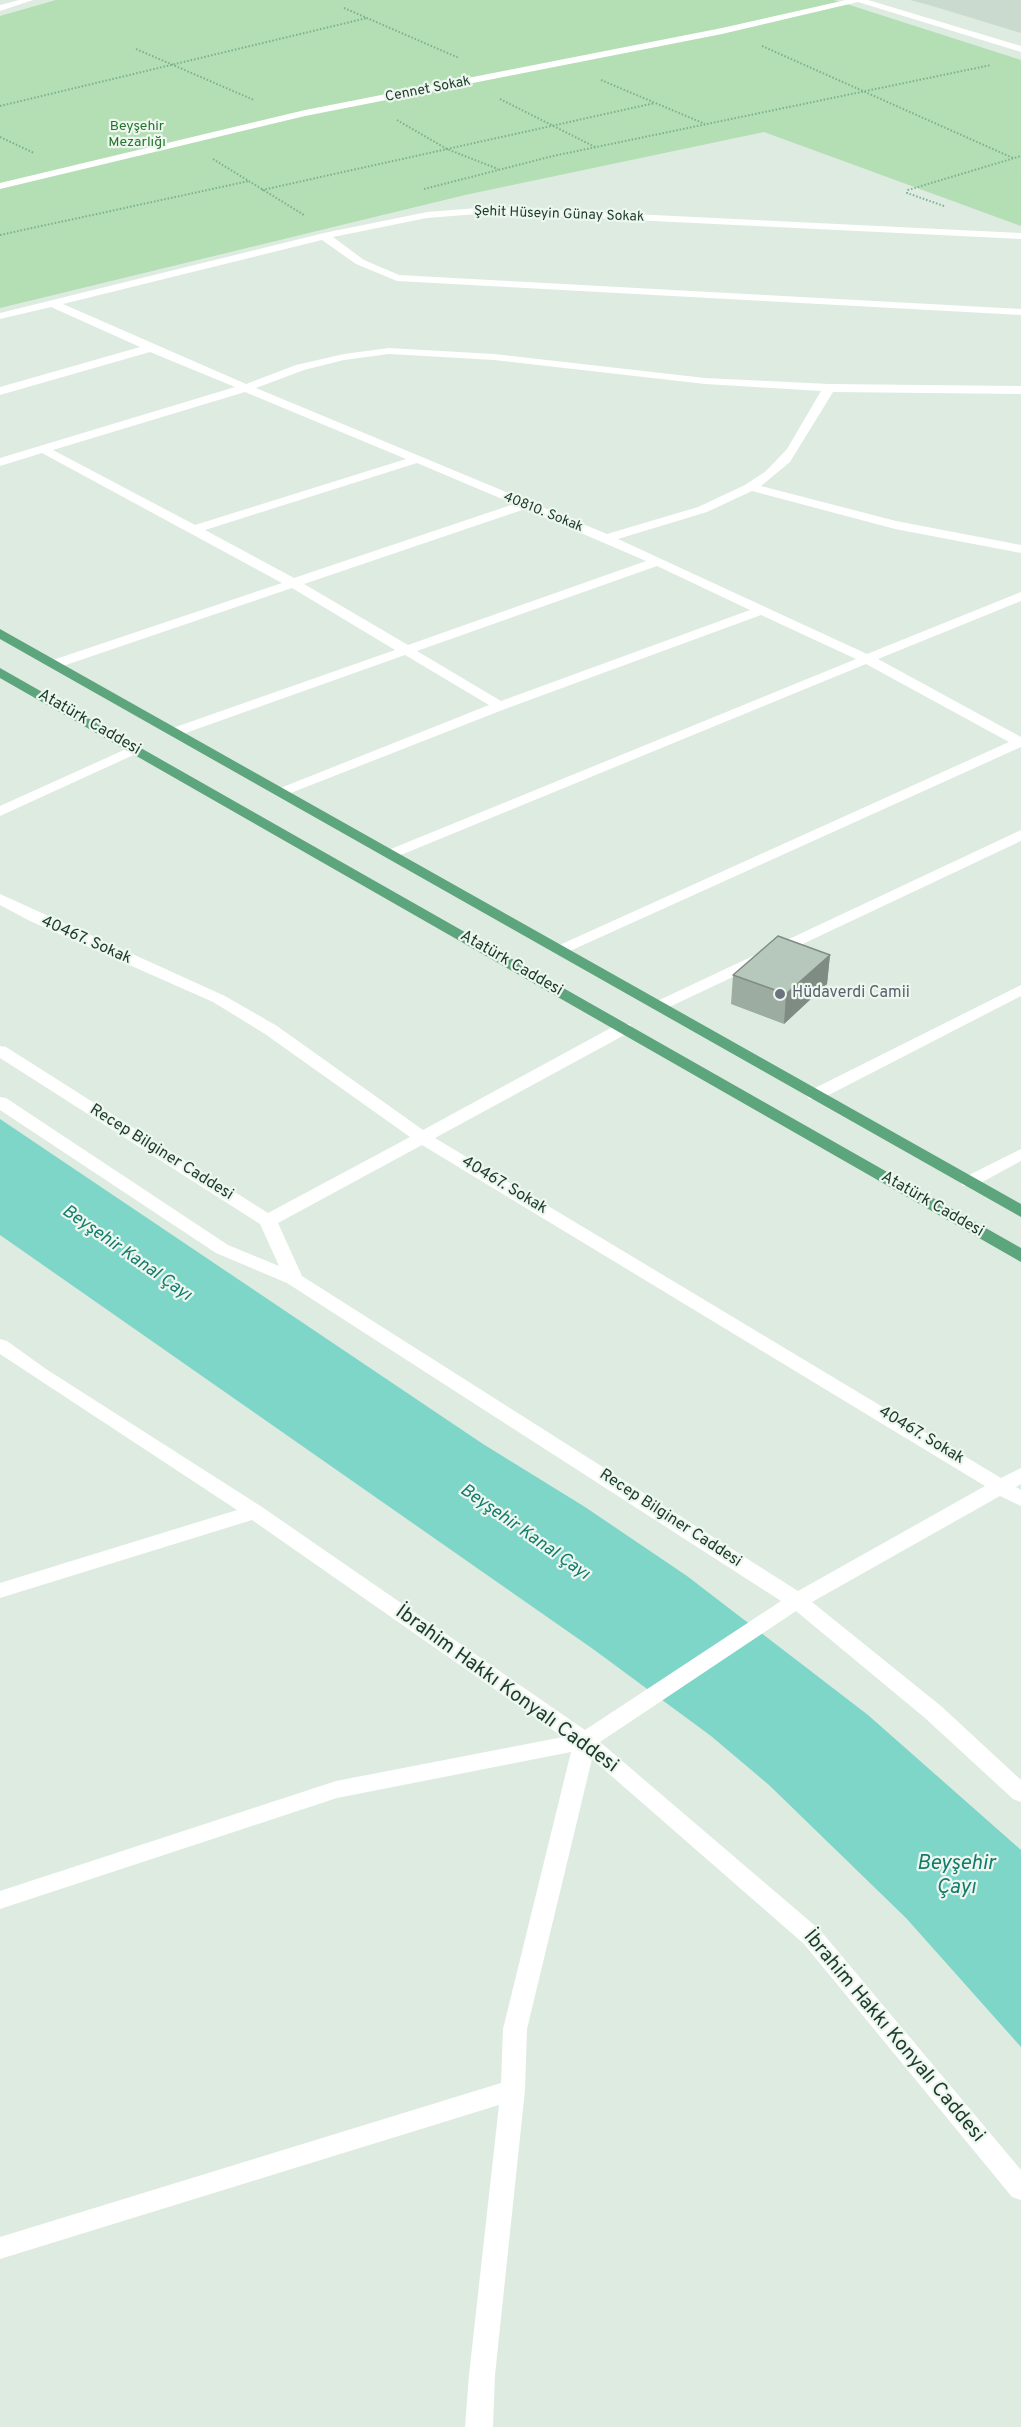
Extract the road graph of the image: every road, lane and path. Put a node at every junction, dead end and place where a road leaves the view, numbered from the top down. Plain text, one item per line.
1 (29, 0) edge
2 (858, 0) edge
3 (0, 8) edge
4 (344, 8) dead end
5 (367, 18) junction
6 (753, 42) dead end
7 (136, 49) dead end
8 (1021, 49) edge
9 (461, 59) dead end
10 (562, 64) junction
11 (998, 64) dead end
12 (172, 65) junction
13 (467, 82) junction
14 (861, 92) junction
15 (364, 102) junction
16 (654, 102) junction
17 (0, 106) edge
18 (291, 116) junction
19 (706, 124) junction
20 (553, 125) junction
21 (0, 137) edge
22 (185, 142) junction
23 (596, 147) junction
24 (447, 149) junction
25 (36, 154) dead end
26 (1021, 156) edge
27 (1013, 158) junction
28 (499, 170) junction
29 (249, 181) junction
30 (0, 186) edge
31 (262, 190) junction
32 (422, 190) dead end
33 (947, 207) dead end
34 (298, 221) dead end
35 (0, 236) edge
36 (324, 236) junction
37 (1021, 236) edge
38 (54, 304) junction
39 (1021, 312) edge
40 (0, 316) edge
41 (151, 348) junction
42 (248, 387) junction
43 (829, 388) junction
44 (1021, 390) edge
45 (0, 391) edge
46 (43, 449) junction
47 (415, 460) junction
48 (0, 462) edge
49 (750, 487) junction
50 (524, 505) junction
51 (193, 530) junction
52 (606, 538) junction
53 (1021, 549) edge
54 (657, 562) junction
55 (293, 583) junction
56 (1021, 597) edge
57 (761, 610) junction
58 (0, 633) edge
59 (407, 650) junction
60 (867, 659) junction
61 (55, 664) junction
62 (0, 672) edge
63 (500, 706) junction
64 (175, 732) junction
65 (1021, 742) edge
66 (135, 749) junction
67 (283, 792) junction
68 (0, 812) edge
69 (1021, 835) edge
70 (392, 854) junction
71 (0, 900) edge
72 (561, 950) junction
73 (1021, 990) edge
74 (659, 1006) junction
75 (624, 1028) junction
76 (0, 1051) edge
77 (815, 1095) junction
78 (0, 1102) edge
79 (423, 1138) junction
80 (1021, 1154) edge
81 (969, 1182) junction
82 (1021, 1211) edge
83 (268, 1221) junction
84 (1021, 1256) edge
85 (294, 1279) junction
86 (0, 1345) edge
87 (1021, 1475) edge
88 (1003, 1485) junction
89 (1021, 1499) edge
90 (255, 1512) junction
91 (0, 1591) edge
92 (797, 1601) junction
93 (585, 1741) junction
94 (1021, 1793) edge
95 (0, 1900) edge
96 (513, 2090) junction
97 (1021, 2189) edge
98 (0, 2248) edge
99 (479, 2427) edge

1 - 3 street
2 - 8 street
2 - 10 street, Cennet Sokak
4 - 5 path
5 - 9 path
5 - 12 path
6 - 14 path
7 - 12 path
10 - 13 street, Cennet Sokak
10 - 16 path
11 - 14 path
12 - 17 path
12 - 18 path
13 - 15 street, Cennet Sokak
13 - 20 path
14 - 19 path
14 - 27 path
15 - 18 street, Cennet Sokak
15 - 24 path
16 - 19 path
16 - 20 path
18 - 22 street, Cennet Sokak
19 - 23 path
20 - 23 path
20 - 24 path
21 - 25 path
22 - 29 path
22 - 30 street, Cennet Sokak
23 - 28 path
24 - 28 path
24 - 31 path
26 - 27 path
27 - 33 path
28 - 32 path
29 - 31 path
29 - 35 path
31 - 34 path
36 - 37 street, Şehit Hüseyin Günay Sokak
36 - 38 street, Şehit Hüseyin Günay Sokak
36 - 39 street
38 - 40 street, Şehit Hüseyin Günay Sokak
38 - 41 street, 40810. Sokak
41 - 42 street, 40810. Sokak
41 - 45 street
42 - 43 street
42 - 46 street
42 - 47 street, 40810. Sokak
43 - 44 street
43 - 49 street
46 - 48 street
46 - 51 street
47 - 50 street, 40810. Sokak
47 - 51 street
49 - 52 street
49 - 53 street
50 - 52 street, 40810. Sokak
50 - 55 street
51 - 55 street
52 - 54 street, 40810. Sokak
54 - 57 street, 40810. Sokak
54 - 59 street
55 - 59 street
55 - 61 street
56 - 60 street
57 - 60 street, 40810. Sokak
57 - 63 street
58 - 61 main road
59 - 63 street
59 - 64 street
60 - 65 street, 40810. Sokak
60 - 70 street
61 - 64 main road
62 - 66 main road, Atatürk Caddesi
63 - 67 street
64 - 67 main road
65 - 72 street
66 - 68 street
66 - 75 main road, Atatürk Caddesi
67 - 70 main road
69 - 74 street
70 - 72 main road
71 - 79 street, 40467. Sokak
72 - 74 main road
73 - 77 street
74 - 77 main road
75 - 79 street
75 - 84 main road, Atatürk Caddesi
76 - 83 street, Recep Bilginer Caddesi
77 - 81 main road
78 - 85 street, Recep Bilginer Caddesi
79 - 83 street
79 - 88 street, 40467. Sokak
80 - 81 street
81 - 82 main road
83 - 85 street
85 - 92 street, Recep Bilginer Caddesi
86 - 90 street, İbrahim Hakkı Konyalı Caddesi
87 - 88 street
88 - 89 street, 40467. Sokak
88 - 92 street
90 - 91 street
90 - 93 street, İbrahim Hakkı Konyalı Caddesi
92 - 93 street
92 - 94 street, Recep Bilginer Caddesi
93 - 95 street
93 - 96 street
93 - 97 street, İbrahim Hakkı Konyalı Caddesi
96 - 98 street
96 - 99 street

